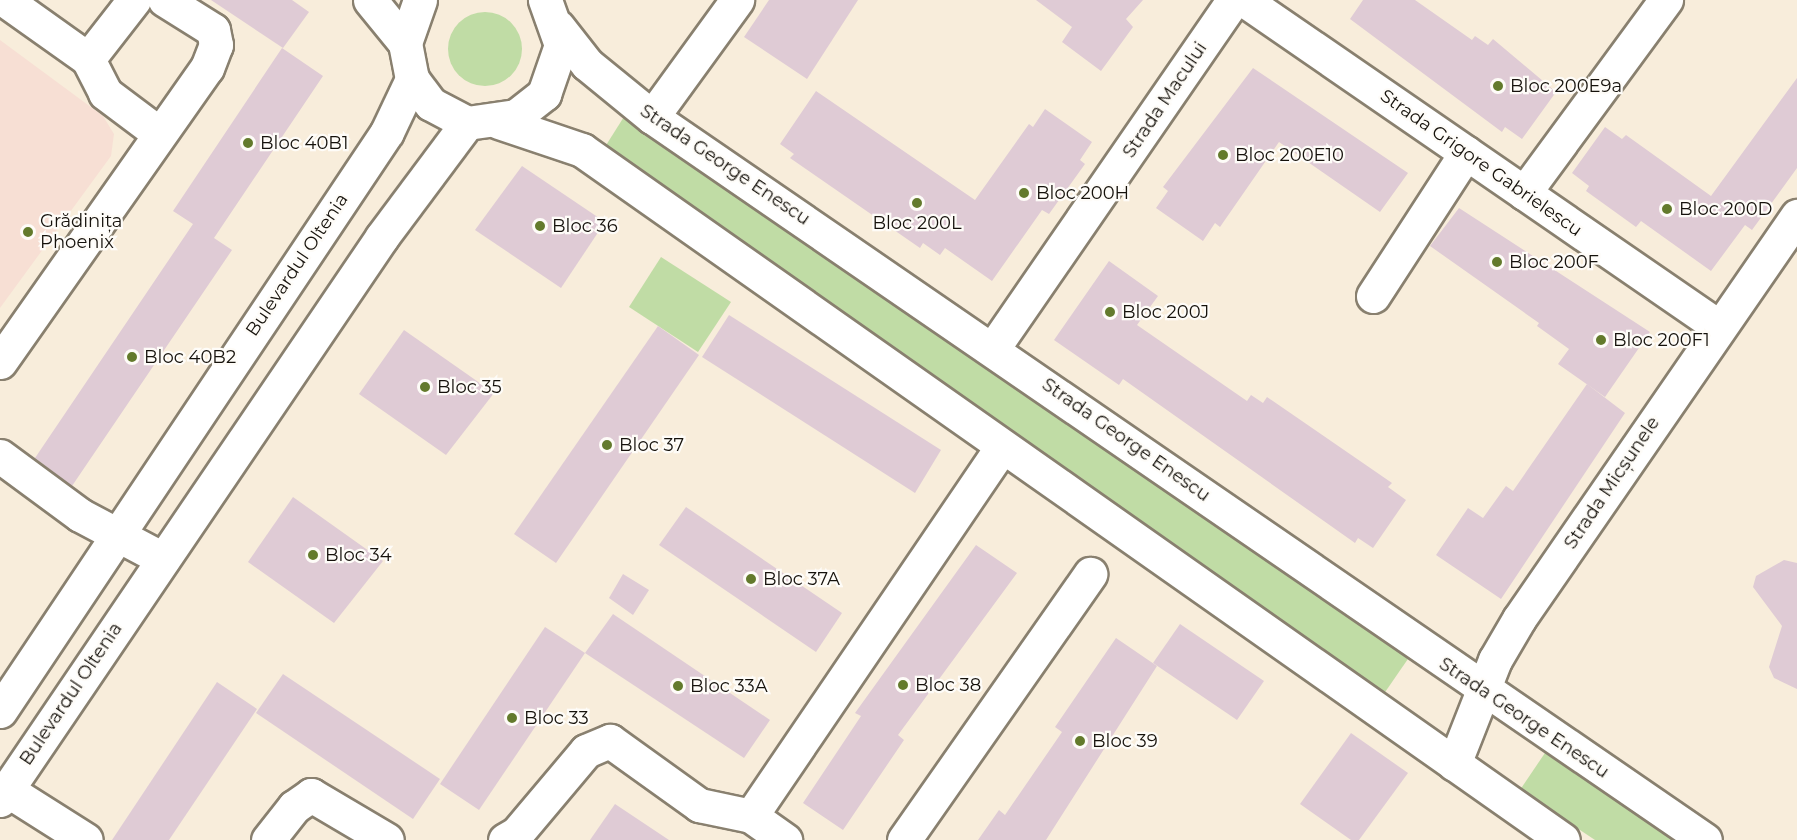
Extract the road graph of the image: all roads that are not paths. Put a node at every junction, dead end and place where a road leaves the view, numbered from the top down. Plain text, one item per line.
1 (5, 0) edge
2 (134, 0) edge
3 (165, 0) edge
4 (370, 0) edge
5 (420, 0) edge
6 (737, 0) edge
7 (1233, 0) edge
8 (1244, 0) edge
9 (1666, 0) edge
10 (550, 8) edge
11 (405, 43) junction
12 (88, 59) junction
13 (412, 79) junction
14 (652, 117) junction
15 (499, 122) junction
16 (467, 123) junction
17 (157, 132) junction
18 (1466, 153) junction
19 (1524, 193) junction
20 (1797, 216) edge
21 (1373, 296) dead end
22 (1719, 327) junction
23 (994, 347) junction
24 (0, 362) edge
25 (1002, 447) junction
26 (0, 456) edge
27 (114, 536) junction
28 (163, 559) junction
29 (1090, 574) dead end
30 (1483, 690) junction
31 (0, 711) edge
32 (1454, 764) junction
33 (3, 795) edge
34 (752, 816) junction
35 (86, 840) edge
36 (268, 840) edge
37 (387, 840) edge
38 (505, 840) edge
39 (784, 840) edge
40 (904, 840) edge
41 (1563, 840) edge
42 (1705, 840) edge

1 - 12 street
2 - 12 street
3 - 17 street
4 - 11 street
5 - 11 street
6 - 14 street
7 - 23 street, Strada Macului
8 - 18 street, Strada Grigore Gabrielescu
9 - 19 street
10 - 14 street, Strada George Enescu
10 - 15 street
11 - 13 street
12 - 17 street
13 - 16 street
13 - 27 street, Bulevardul Oltenia
14 - 23 street, Strada George Enescu
15 - 16 street
15 - 25 street
16 - 28 street, Bulevardul Oltenia
17 - 24 street
18 - 19 street, Strada Grigore Gabrielescu
18 - 21 street
19 - 22 street, Strada Grigore Gabrielescu
20 - 22 street, Strada Micșunele
22 - 30 street, Strada Micșunele
23 - 30 street, Strada George Enescu
25 - 32 street
25 - 34 street
26 - 27 street
27 - 28 street
27 - 31 street, Bulevardul Oltenia
28 - 33 street, Bulevardul Oltenia
29 - 40 street
30 - 32 street, Strada Micșunele
30 - 42 street, Strada George Enescu
32 - 41 street
33 - 35 street
34 - 38 street
34 - 39 street
36 - 37 street

